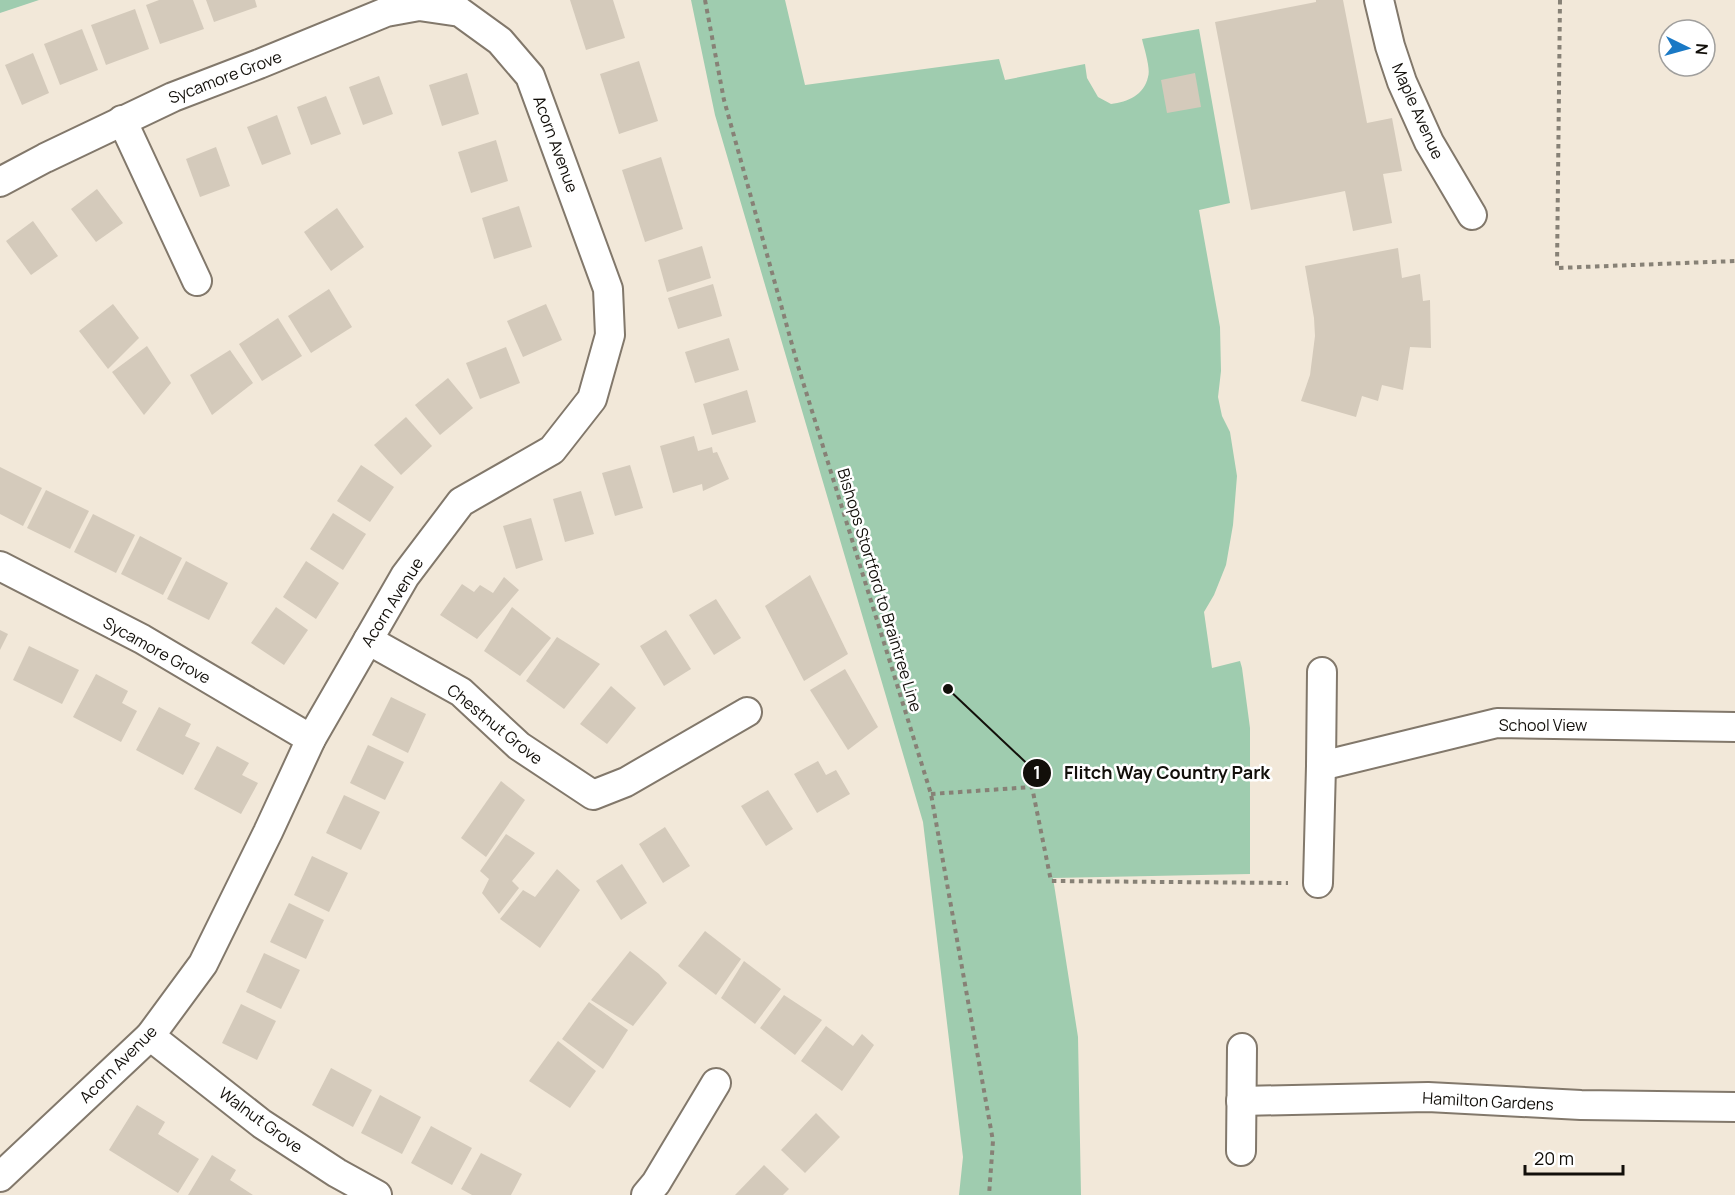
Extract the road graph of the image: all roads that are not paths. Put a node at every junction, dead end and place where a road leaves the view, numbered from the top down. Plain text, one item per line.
1 (1379, 0) edge
2 (463, 6) edge
3 (122, 120) junction
4 (0, 182) edge
5 (1472, 215) dead end
6 (197, 281) dead end
7 (0, 566) edge
8 (368, 640) junction
9 (1322, 672) dead end
10 (747, 712) dead end
11 (1735, 728) edge
12 (311, 739) junction
13 (1321, 766) junction
14 (1318, 883) road end
15 (150, 1036) junction
16 (1242, 1048) dead end
17 (716, 1083) dead end
18 (1241, 1101) junction
19 (1735, 1107) edge
20 (1241, 1151) dead end
21 (0, 1177) edge
22 (378, 1195) edge
23 (646, 1195) edge

1 - 5 street, Maple Avenue
2 - 3 street, Sycamore Grove
2 - 8 street, Acorn Avenue
3 - 4 street, Sycamore Grove
3 - 6 street
7 - 12 street, Sycamore Grove
8 - 10 street, Chestnut Grove
8 - 12 street, Acorn Avenue
9 - 13 street
11 - 13 street, School View
12 - 15 street, Acorn Avenue
13 - 14 street
15 - 21 street, Acorn Avenue
15 - 22 street, Walnut Grove
16 - 18 street
17 - 23 street
18 - 19 street, Hamilton Gardens
18 - 20 street

